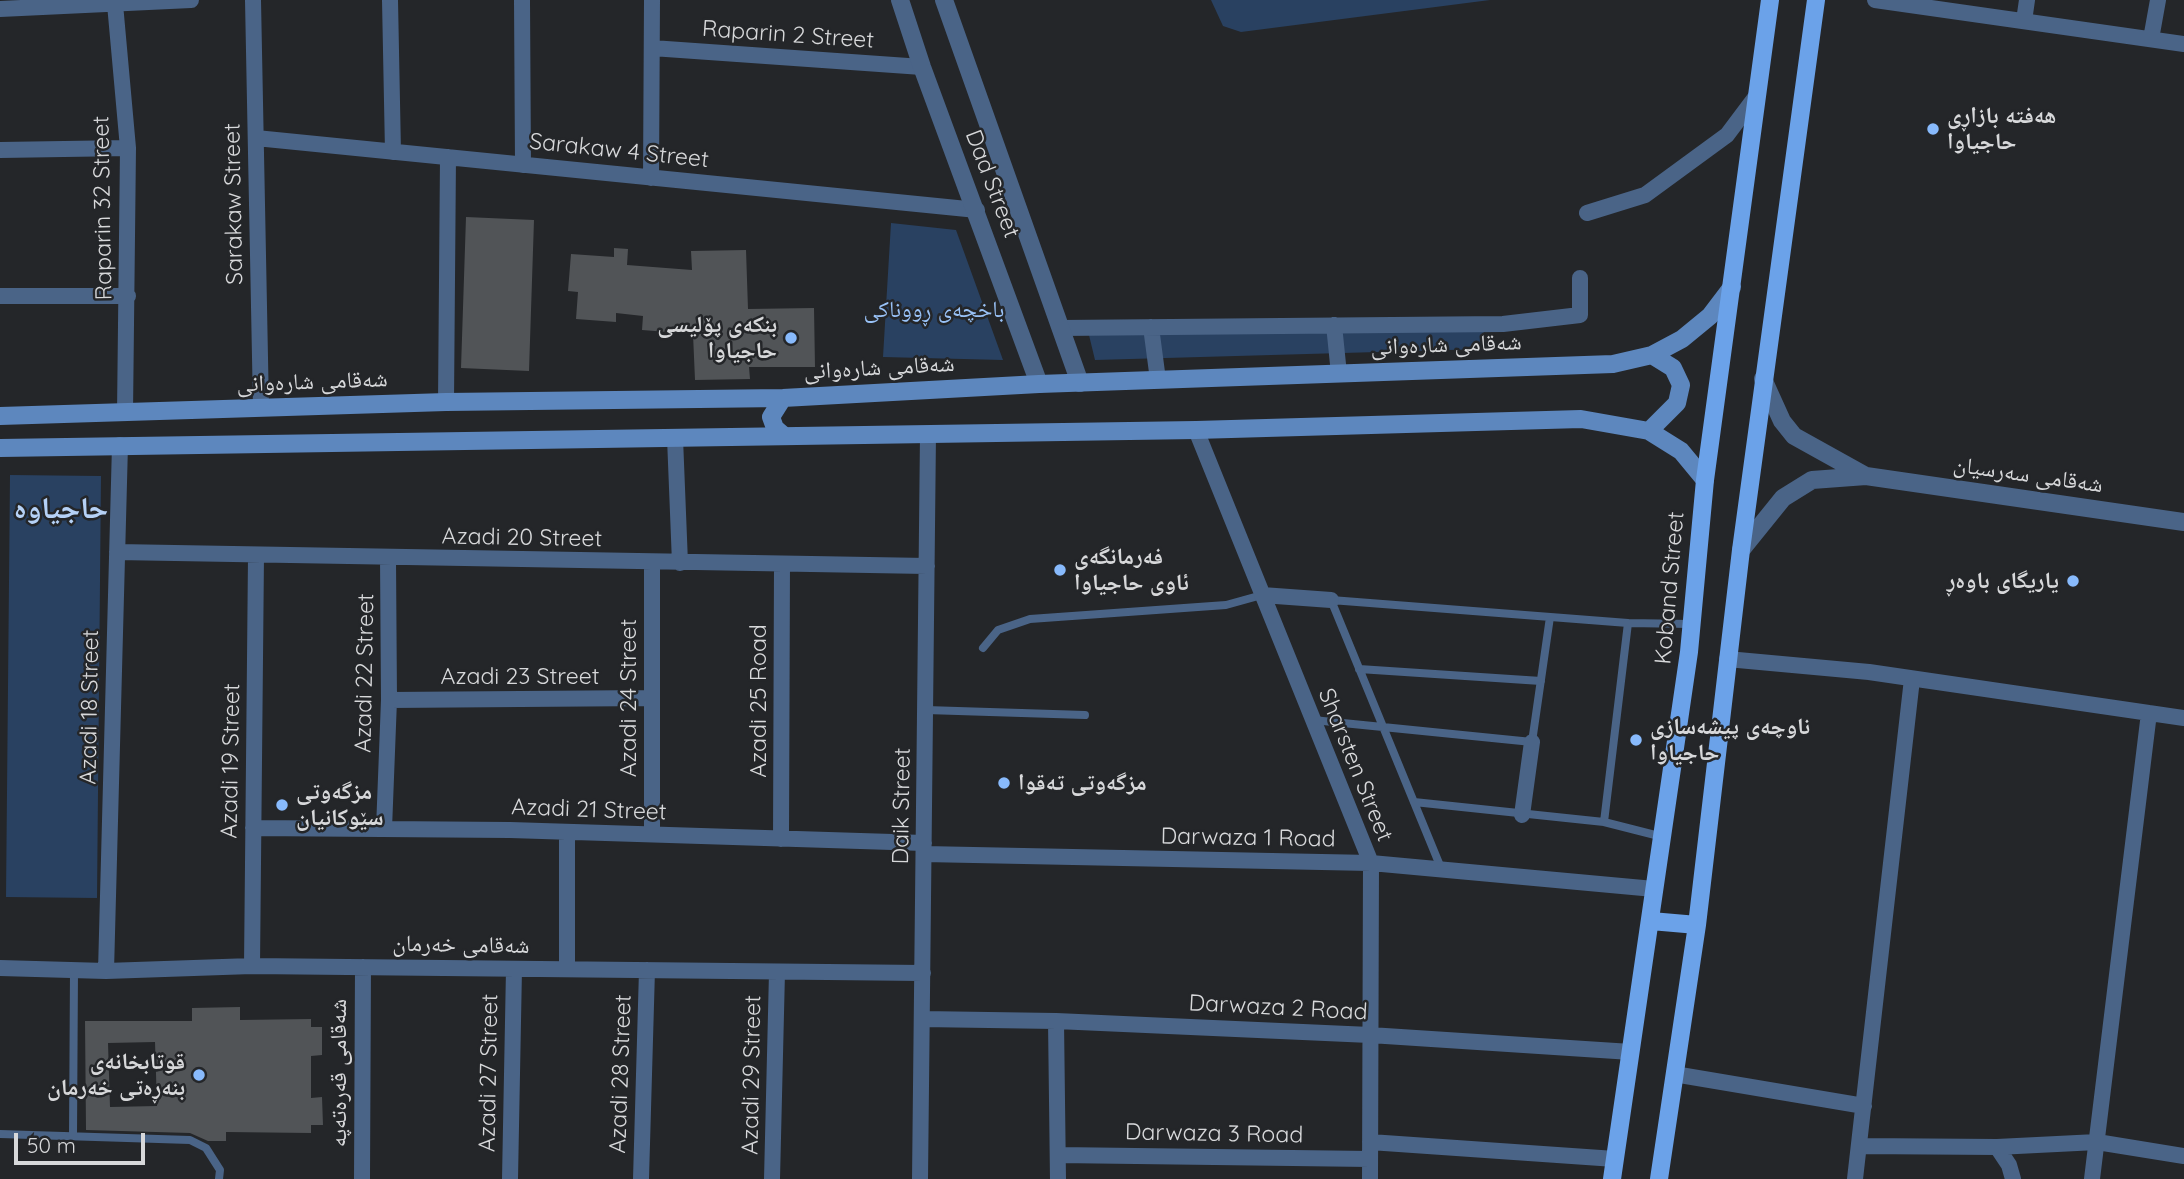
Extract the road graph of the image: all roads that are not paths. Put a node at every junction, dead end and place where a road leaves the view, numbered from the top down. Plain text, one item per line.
1 (191, 0) edge
2 (253, 0) edge
3 (390, 0) edge
4 (522, 0) edge
5 (652, 0) edge
6 (900, 0) edge
7 (944, 0) edge
8 (1770, 0) edge
9 (1816, 0) edge
10 (1875, 0) edge
11 (2027, 0) edge
12 (2158, 0) edge
13 (115, 4) junction
14 (0, 9) edge
15 (2024, 21) junction
16 (2151, 39) junction
17 (2184, 44) edge
18 (652, 48) junction
19 (922, 67) junction
20 (1757, 95) junction
21 (256, 138) junction
22 (128, 148) junction
23 (0, 150) edge
24 (393, 152) junction
25 (448, 157) junction
26 (523, 165) junction
27 (651, 178) junction
28 (977, 210) junction
29 (1587, 213) dead end
30 (1580, 278) dead end
31 (1732, 287) junction
32 (0, 296) edge
33 (128, 296) junction
34 (1334, 325) junction
35 (1151, 327) junction
36 (1060, 328) junction
37 (1652, 355) junction
38 (1339, 374) junction
39 (1763, 379) junction
40 (1158, 380) junction
41 (1080, 383) junction
42 (1039, 384) junction
43 (783, 398) junction
44 (446, 402) junction
45 (261, 408) junction
46 (125, 413) junction
47 (0, 416) edge
48 (1196, 430) junction
49 (1649, 430) junction
50 (782, 434) junction
51 (928, 434) junction
52 (675, 438) junction
53 (120, 445) junction
54 (0, 448) edge
55 (1866, 476) junction
56 (1705, 480) junction
57 (2184, 522) edge
58 (1741, 550) junction
59 (117, 552) junction
60 (256, 556) junction
61 (388, 559) junction
62 (652, 563) junction
63 (680, 563) junction
64 (782, 564) junction
65 (927, 566) junction
66 (1262, 595) junction
67 (1331, 600) junction
68 (1550, 617) junction
69 (1628, 623) junction
70 (1691, 624) junction
71 (983, 648) dead end
72 (1727, 659) junction
73 (1359, 669) junction
74 (1912, 679) junction
75 (1541, 681) junction
76 (652, 698) junction
77 (389, 700) junction
78 (926, 710) junction
79 (2149, 713) junction
80 (1085, 715) dead end
81 (2184, 718) edge
82 (1312, 719) junction
83 (1383, 726) junction
84 (1532, 742) junction
85 (1414, 802) junction
86 (1522, 815) junction
87 (1604, 822) junction
88 (253, 828) junction
89 (384, 829) junction
90 (567, 832) junction
91 (652, 834) junction
92 (1664, 837) junction
93 (780, 838) junction
94 (924, 848) junction
95 (1371, 863) junction
96 (1442, 870) junction
97 (1654, 889) junction
98 (1651, 921) junction
99 (1697, 925) junction
100 (252, 966) junction
101 (363, 967) junction
102 (0, 968) edge
103 (514, 969) junction
104 (567, 969) junction
105 (74, 970) junction
106 (647, 970) junction
107 (106, 971) junction
108 (777, 972) junction
109 (923, 973) junction
110 (922, 1019) junction
111 (1056, 1021) junction
112 (1370, 1035) junction
113 (1631, 1052) junction
114 (1674, 1074) junction
115 (1864, 1106) junction
116 (0, 1134) edge
117 (73, 1136) junction
118 (2097, 1142) junction
119 (1859, 1146) junction
120 (1997, 1147) junction
121 (1370, 1151) junction
122 (1058, 1155) junction
123 (2184, 1156) edge
124 (1615, 1159) junction
125 (219, 1179) edge
126 (362, 1179) edge
127 (510, 1179) edge
128 (641, 1179) edge
129 (772, 1179) edge
130 (920, 1179) edge
131 (1058, 1179) edge
132 (1370, 1179) edge
133 (1612, 1179) edge
134 (1660, 1179) edge
135 (1855, 1179) edge
136 (2013, 1179) edge
137 (2092, 1179) edge

1 - 13 street
2 - 21 street, Sarakaw Street
3 - 24 street
4 - 26 street
5 - 18 street
6 - 19 street, Dad Street
7 - 36 street, Dad Street
8 - 20 main road, Koband Street
9 - 39 main road
10 - 15 street
11 - 15 street
12 - 16 street
13 - 14 street
13 - 22 street, Raparin 32 Street
15 - 16 street
16 - 17 street
18 - 19 street, Raparin 2 Street
18 - 27 street
19 - 28 street, Dad Street
20 - 29 street
20 - 31 main road, Koband Street
21 - 24 street, Sarakaw 4 Street
21 - 45 street, Sarakaw Street
22 - 23 street
22 - 33 street, Raparin 32 Street
24 - 25 street, Sarakaw 4 Street
25 - 26 street, Sarakaw 4 Street
25 - 44 street
26 - 27 street, Sarakaw 4 Street
27 - 28 street, Sarakaw 4 Street
28 - 42 street, Dad Street
30 - 34 street
31 - 37 main road, شەقامی شارەوانی
31 - 56 main road, Koband Street
32 - 33 street
33 - 46 street, Raparin 32 Street
34 - 35 street
34 - 38 street
35 - 36 street
35 - 40 street
36 - 41 street, Dad Street
37 - 38 main road, شەقامی شارەوانی
37 - 49 main road
38 - 40 main road, شەقامی شارەوانی
39 - 55 street
39 - 58 main road
40 - 41 main road, شەقامی شارەوانی
41 - 42 main road, شەقامی شارەوانی
42 - 43 main road, شەقامی شارەوانی
43 - 44 main road, شەقامی شارەوانی
43 - 50 main road
44 - 45 main road, شەقامی شارەوانی
45 - 46 main road, شەقامی شارەوانی
46 - 47 main road, شەقامی شارەوانی
48 - 49 main road
48 - 51 main road
48 - 66 street, Sharsten Street
49 - 56 main road
50 - 51 main road
50 - 52 main road
51 - 65 street, Daik Street
52 - 53 main road
52 - 63 street
53 - 54 main road
53 - 59 street, Azadi 18 Street
55 - 57 street, شەقامی سەرسیان
55 - 58 street
56 - 70 main road, Koband Street
58 - 72 main road
59 - 60 street, Azadi 20 Street
59 - 107 street, Azadi 18 Street
60 - 61 street, Azadi 20 Street
60 - 88 street, Azadi 19 Street
61 - 62 street, Azadi 20 Street
61 - 77 street, Azadi 22 Street
62 - 63 street, Azadi 20 Street
62 - 76 street, Azadi 24 Street
63 - 64 street, Azadi 20 Street
64 - 65 street, Azadi 20 Street
64 - 93 street, Azadi 25 Road
65 - 78 street, Daik Street
66 - 67 street
66 - 71 lane
66 - 82 street, Sharsten Street
67 - 68 lane
67 - 73 lane
68 - 69 lane
68 - 75 lane
69 - 70 lane
69 - 87 lane
70 - 92 main road, Koband Street
72 - 74 street
72 - 99 main road
73 - 75 lane
73 - 83 lane
74 - 79 street
74 - 115 street
75 - 84 lane
76 - 77 street, Azadi 23 Street
76 - 91 street, Azadi 24 Street
77 - 89 street, Azadi 22 Street
78 - 80 lane
78 - 94 street, Daik Street
79 - 81 street
79 - 118 street
82 - 83 lane
82 - 95 street, Sharsten Street
83 - 84 lane
83 - 85 lane
84 - 86 street
85 - 86 lane
85 - 96 lane
86 - 87 lane
87 - 92 lane
88 - 89 street, Azadi 21 Street
88 - 100 street, Azadi 19 Street
89 - 90 street, Azadi 21 Street
90 - 91 street, Azadi 21 Street
90 - 104 street
91 - 93 street, Azadi 21 Street
92 - 97 main road, Koband Street
93 - 94 street, Azadi 21 Street
94 - 95 street, Darwaza 1 Road
94 - 109 street, Daik Street
95 - 96 street, Darwaza 1 Road
95 - 112 street, Sharsten Street
96 - 97 street, Darwaza 1 Road
97 - 98 main road, Koband Street
98 - 99 main road
98 - 113 main road, Koband Street
99 - 114 main road
100 - 101 street, شەقامی خەرمان
100 - 107 street, شەقامی خەرمان
101 - 103 street, شەقامی خەرمان
101 - 126 street, شەقامی قەرەتەپە
102 - 105 street, شەقامی خەرمان
103 - 104 street, شەقامی خەرمان
103 - 127 street, Azadi 27 Street
104 - 106 street, شەقامی خەرمان
105 - 107 street, شەقامی خەرمان
105 - 117 lane
106 - 108 street, شەقامی خەرمان
106 - 128 street, Azadi 28 Street
108 - 109 street, شەقامی خەرمان
108 - 129 street, Azadi 29 Street
109 - 110 street, Daik Street
110 - 111 street, Darwaza 2 Road
110 - 130 street, Daik Street
111 - 112 street, Darwaza 2 Road
111 - 122 street
112 - 113 street, Darwaza 2 Road
112 - 121 street, Sharsten Street
113 - 124 main road, Koband Street
114 - 115 street
114 - 134 main road
115 - 119 street
116 - 117 lane
117 - 125 lane
118 - 120 street
118 - 123 street
118 - 137 street
119 - 120 street
119 - 135 street
120 - 136 street
121 - 122 street, Darwaza 3 Road
121 - 124 street, Darwaza 3 Road
121 - 132 street, Sharsten Street
122 - 131 street
124 - 133 main road, Koband Street

